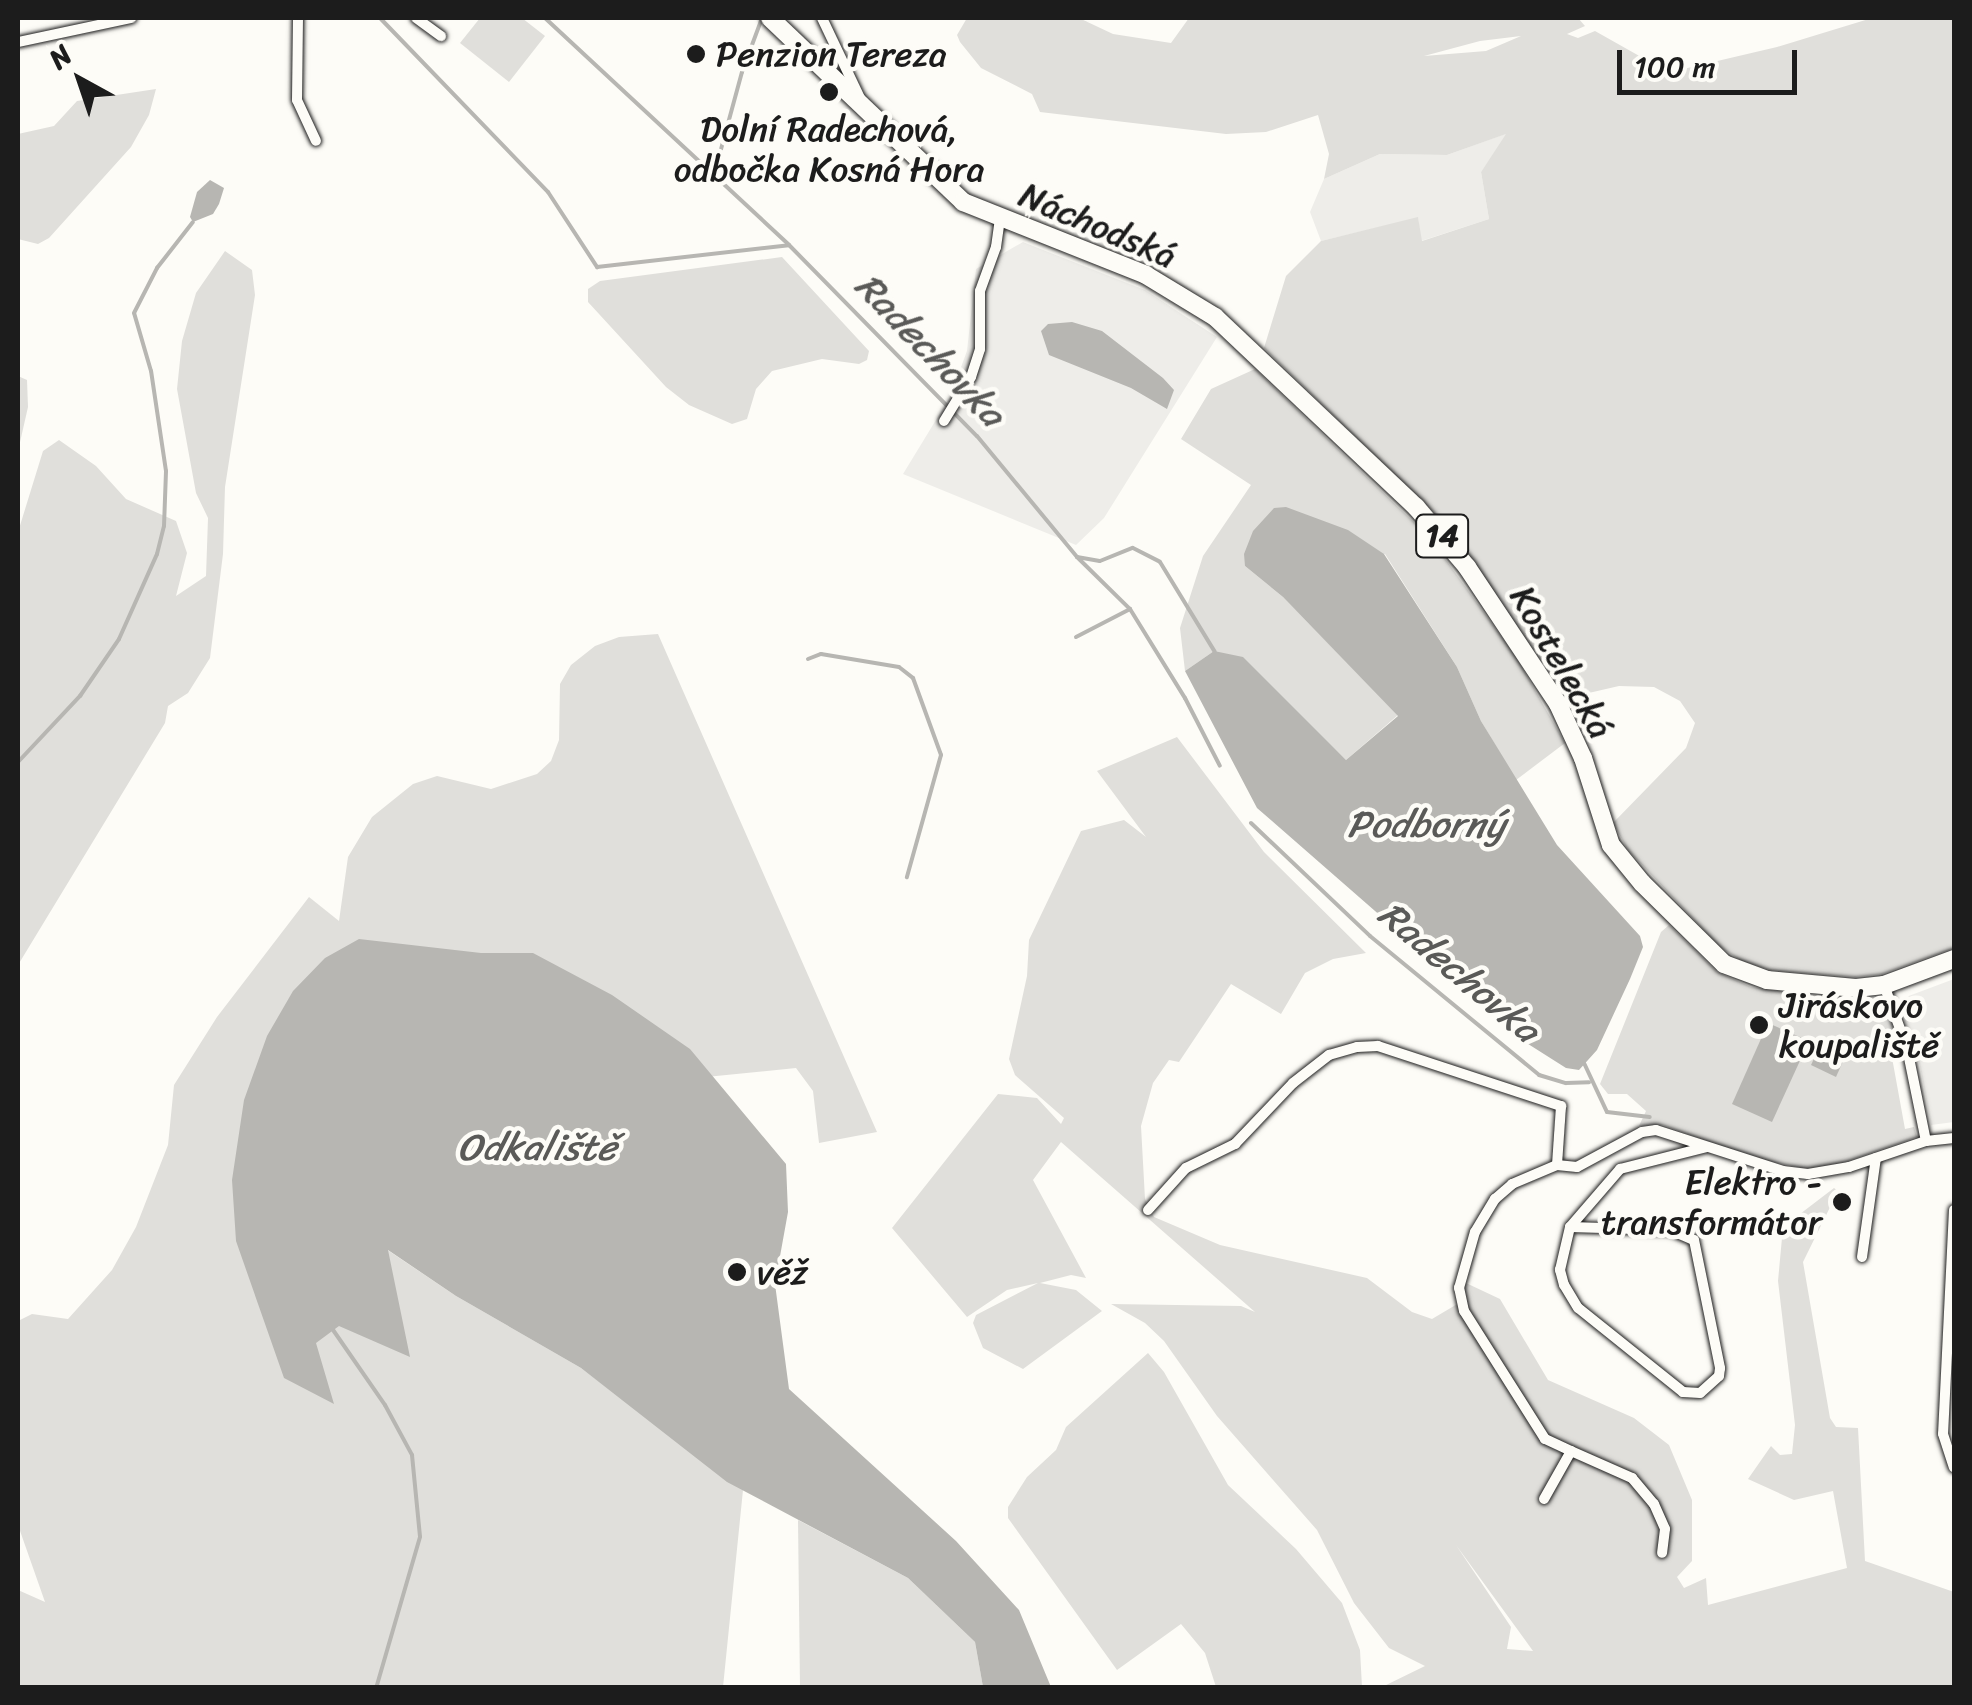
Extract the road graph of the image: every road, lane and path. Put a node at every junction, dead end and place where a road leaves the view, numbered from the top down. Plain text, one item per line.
1 (131, 18) edge
2 (298, 18) edge
3 (416, 18) edge
4 (770, 18) edge
5 (822, 18) edge
6 (440, 36) dead end
7 (18, 42) edge
8 (866, 112) junction
9 (316, 141) dead end
10 (1000, 220) junction
11 (1228, 328) joint
12 (945, 419) dead end
13 (1954, 959) edge
14 (1884, 985) junction
15 (1954, 1138) edge
16 (1926, 1141) junction
17 (1708, 1147) junction
18 (1876, 1158) junction
19 (1557, 1164) junction
20 (1148, 1210) dead end
21 (1954, 1210) edge
22 (1570, 1227) junction
23 (1862, 1257) dead end
24 (1571, 1450) junction
25 (1954, 1467) edge
26 (1544, 1498) dead end
27 (1662, 1554) dead end

1 - 7 street
2 - 9 street
3 - 6 street
4 - 8 main road, Náchodská / 14
5 - 8 street
8 - 10 main road, Náchodská / 14
10 - 11 main road, Náchodská / 14
10 - 12 street
11 - 14 main road, Kostelecká / 14
13 - 14 main road, Kostelecká / 14
14 - 16 street
15 - 16 street
16 - 18 street
17 - 18 street
17 - 19 street
17 - 22 street
18 - 23 street
19 - 20 street
19 - 24 street
21 - 25 street
22 - 22 street
24 - 26 street
24 - 27 street

